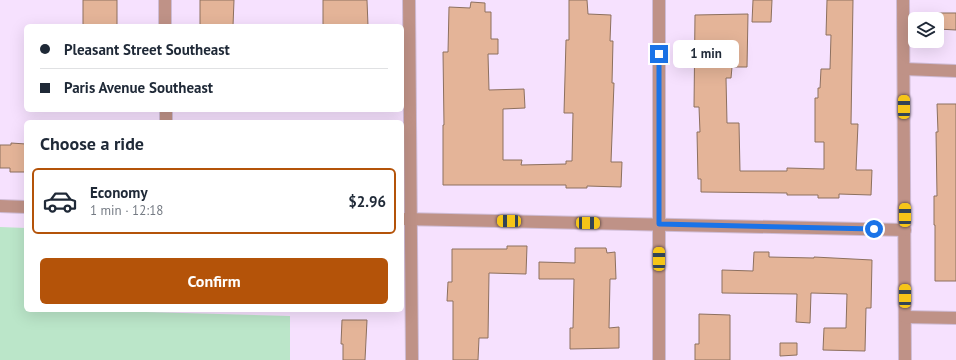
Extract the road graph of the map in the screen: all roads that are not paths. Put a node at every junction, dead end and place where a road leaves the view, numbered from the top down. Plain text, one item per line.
1 (165, 0) edge
2 (409, 0) edge
3 (659, 0) edge
4 (903, 0) edge
5 (165, 24) edge
6 (904, 70) junction
7 (956, 71) edge
8 (0, 206) edge
9 (24, 207) edge
10 (406, 219) edge
11 (659, 224) junction
12 (905, 230) junction
13 (905, 317) junction
14 (956, 318) edge
15 (412, 360) edge
16 (659, 360) edge
17 (905, 360) edge

1 - 5 street
2 - 10 street
3 - 11 street
4 - 6 street
6 - 7 street
6 - 12 street
8 - 9 street
10 - 11 street
10 - 15 street
11 - 12 street
11 - 16 street
12 - 13 street
13 - 14 street
13 - 17 street

